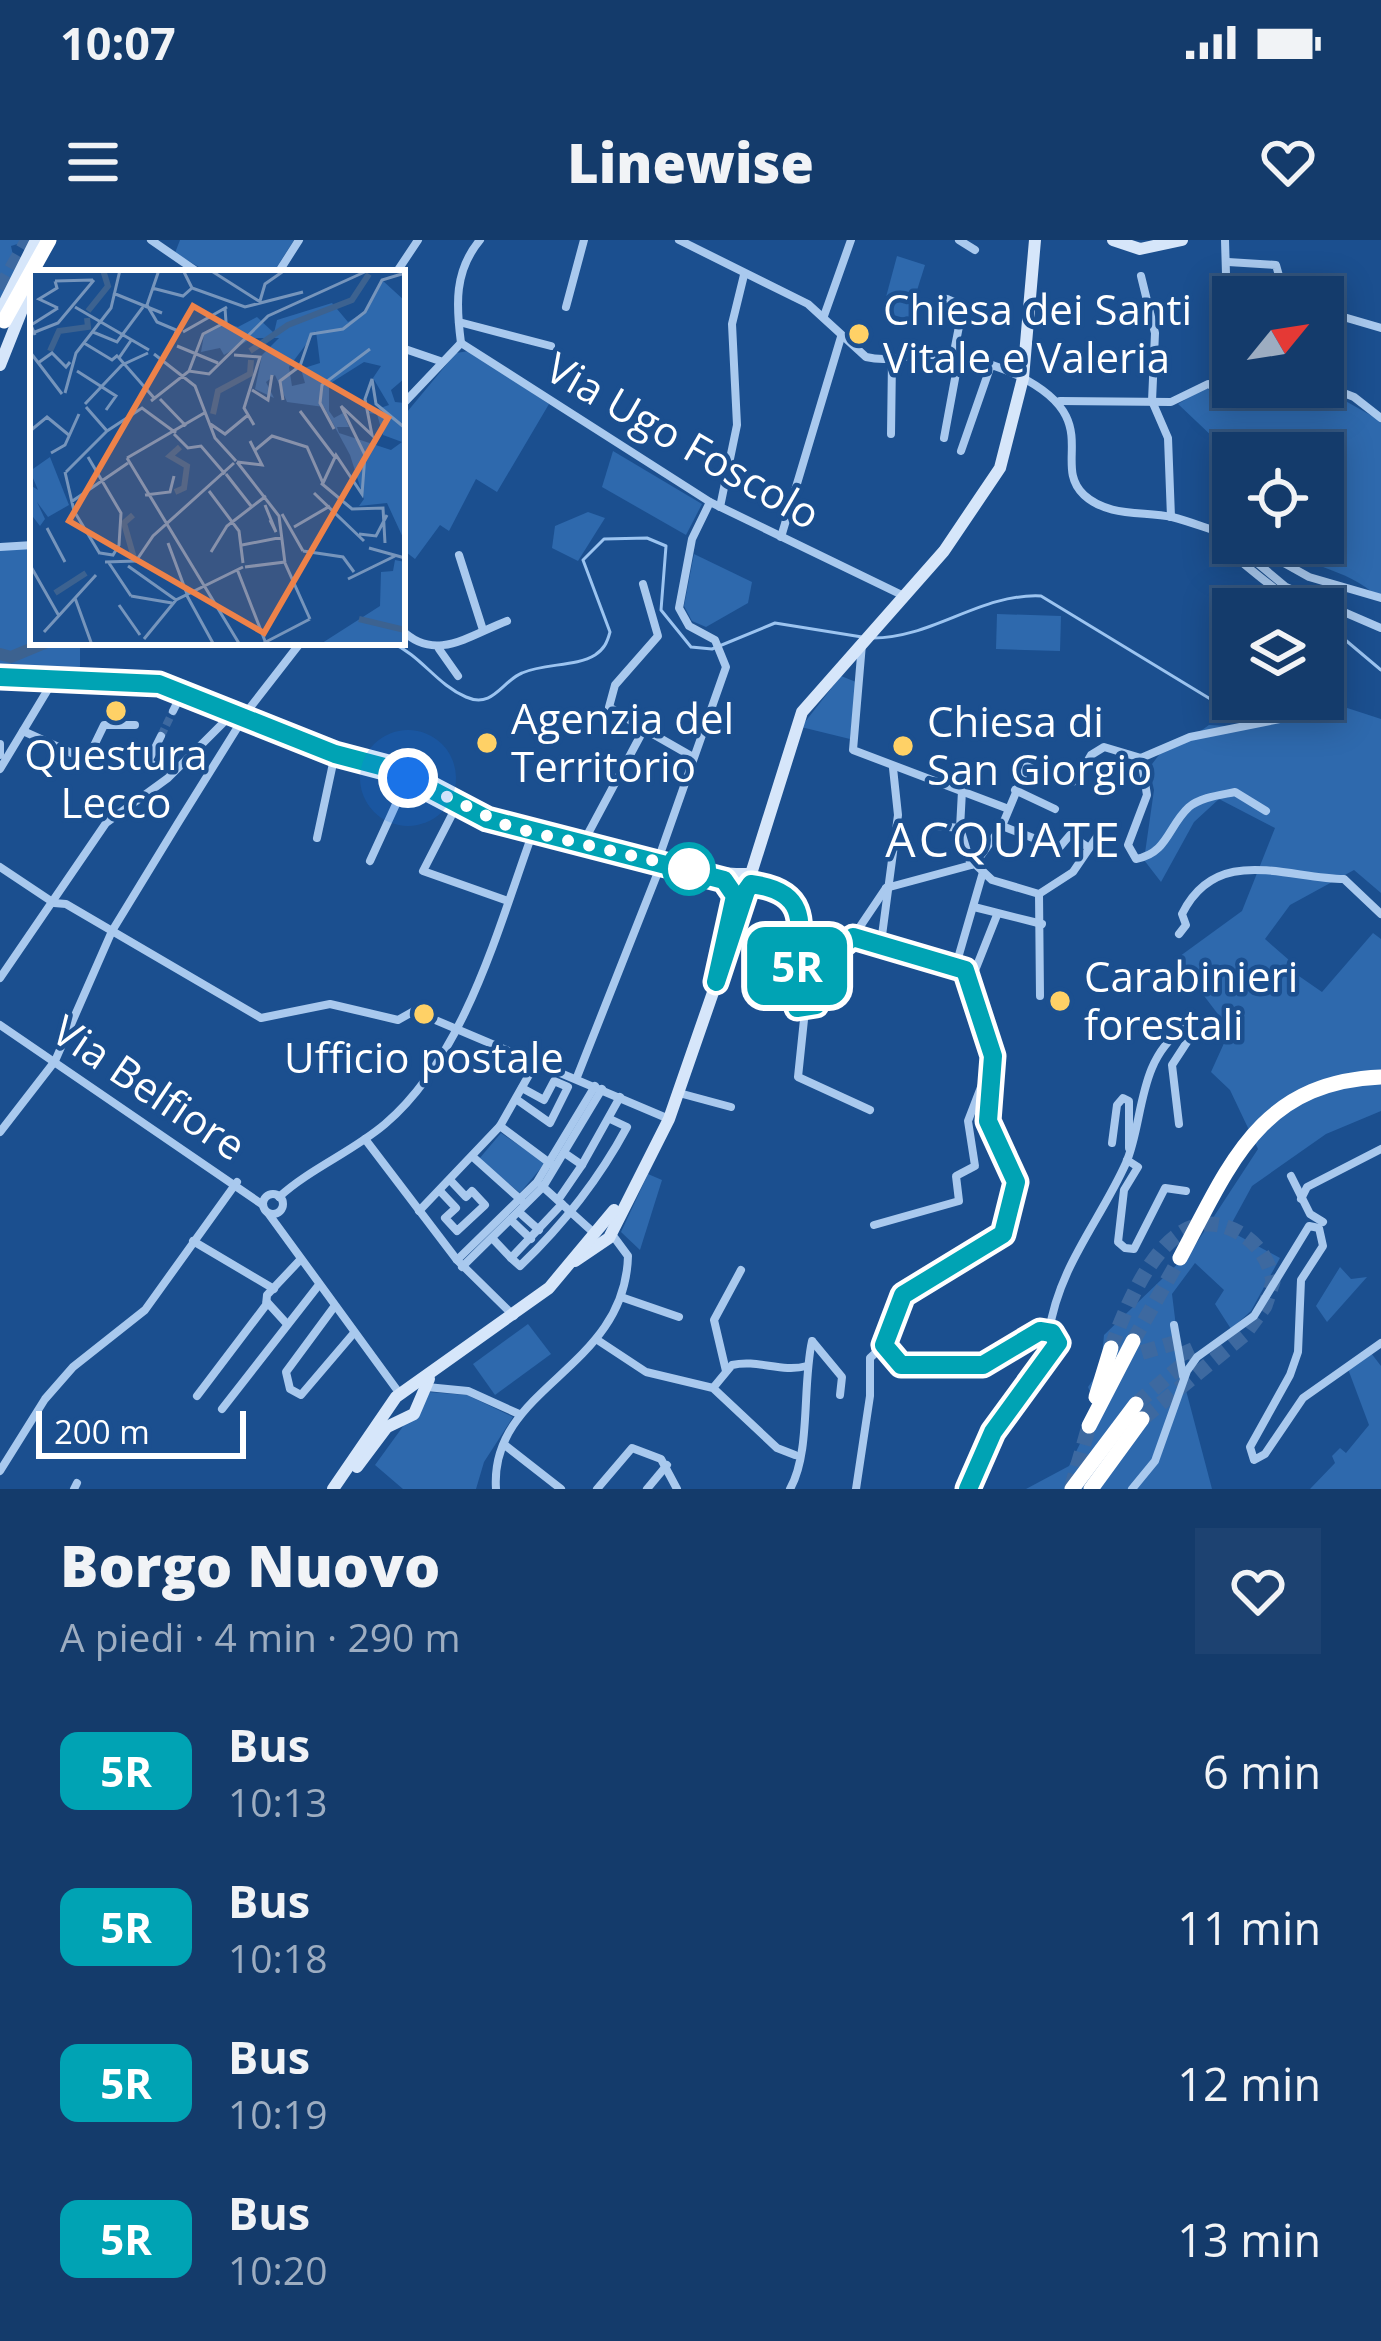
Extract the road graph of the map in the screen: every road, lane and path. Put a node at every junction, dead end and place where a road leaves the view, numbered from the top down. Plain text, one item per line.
1 (36, 240) edge
2 (53, 240) edge
3 (151, 240) edge
4 (299, 240) edge
5 (418, 240) edge
6 (480, 240) edge
7 (584, 240) edge
8 (679, 240) edge
9 (851, 240) edge
10 (959, 240) edge
11 (1035, 240) edge
12 (1113, 240) edge
13 (1127, 240) edge
14 (1183, 240) edge
15 (1226, 240) edge
16 (1160, 244) junction
17 (976, 250) dead end
18 (1228, 262) junction
19 (33, 270) edge
20 (38, 270) edge
21 (195, 270) edge
22 (280, 270) edge
23 (398, 270) edge
24 (30, 274) edge
25 (744, 275) junction
26 (1142, 276) dead end
27 (1227, 276) edge
28 (1279, 276) edge
29 (30, 290) edge
30 (947, 299) dead end
31 (566, 307) dead end
32 (2, 316) edge
33 (824, 316) junction
34 (1344, 317) edge
35 (458, 321) junction
36 (1381, 328) edge
37 (841, 337) junction
38 (461, 343) junction
39 (550, 346) dead end
40 (405, 349) edge
41 (956, 357) junction
42 (892, 360) junction
43 (441, 361) junction
44 (0, 365) edge
45 (991, 365) junction
46 (1023, 378) junction
47 (1212, 386) edge
48 (1344, 396) edge
49 (1058, 401) junction
50 (1152, 401) junction
51 (405, 402) edge
52 (1381, 418) edge
53 (891, 434) dead end
54 (944, 438) dead end
55 (961, 451) dead end
56 (715, 504) junction
57 (1172, 517) junction
58 (1212, 530) edge
59 (781, 537) junction
60 (30, 545) edge
61 (0, 547) edge
62 (459, 555) dead end
63 (1249, 564) edge
64 (1260, 564) edge
65 (1286, 564) edge
66 (643, 584) dead end
67 (1276, 588) edge
68 (904, 596) junction
69 (1381, 598) edge
70 (507, 621) dead end
71 (1381, 628) edge
72 (482, 631) junction
73 (405, 633) edge
74 (861, 642) junction
75 (299, 645) edge
76 (439, 649) junction
77 (458, 676) dead end
78 (0, 677) edge
79 (53, 681) junction
80 (238, 716) junction
81 (1279, 720) edge
82 (135, 725) dead end
83 (644, 729) junction
84 (23, 730) junction
85 (161, 736) dead end
86 (0, 744) edge
87 (0, 754) edge
88 (335, 754) junction
89 (693, 757) junction
90 (1141, 758) junction
91 (174, 764) dead end
92 (0, 769) edge
93 (897, 769) junction
94 (408, 778) junction
95 (962, 790) junction
96 (1015, 790) junction
97 (457, 805) junction
98 (1006, 808) junction
99 (1055, 809) dead end
100 (1266, 812) dead end
101 (937, 826) dead end
102 (1002, 826) junction
103 (960, 828) junction
104 (1102, 828) dead end
105 (533, 832) junction
106 (317, 838) dead end
107 (583, 844) junction
108 (1089, 848) junction
109 (370, 861) dead end
110 (660, 862) junction
111 (0, 866) edge
112 (976, 867) junction
113 (743, 881) junction
114 (886, 888) junction
115 (1039, 894) junction
116 (508, 901) junction
117 (54, 904) junction
118 (974, 907) junction
119 (1381, 914) edge
120 (997, 915) junction
121 (1042, 924) junction
122 (112, 931) junction
123 (801, 934) junction
124 (1179, 934) dead end
125 (853, 937) junction
126 (842, 943) junction
127 (881, 943) junction
128 (956, 964) junction
129 (0, 978) edge
130 (972, 979) junction
131 (1040, 996) dead end
132 (805, 1010) junction
133 (0, 1025) edge
134 (456, 1025) junction
135 (993, 1056) junction
136 (538, 1059) junction
137 (55, 1060) junction
138 (577, 1077) junction
139 (1381, 1077) edge
140 (522, 1088) junction
141 (598, 1088) junction
142 (679, 1093) junction
143 (620, 1097) junction
144 (516, 1099) junction
145 (730, 1107) dead end
146 (870, 1110) dead end
147 (610, 1119) junction
148 (669, 1119) junction
149 (584, 1123) junction
150 (1179, 1124) dead end
151 (500, 1126) junction
152 (0, 1132) edge
153 (601, 1133) junction
154 (365, 1138) junction
155 (1112, 1142) dead end
156 (1381, 1149) edge
157 (566, 1154) junction
158 (1128, 1155) junction
159 (473, 1157) junction
160 (551, 1164) junction
161 (582, 1166) junction
162 (1291, 1176) dead end
163 (451, 1181) junction
164 (236, 1182) junction
165 (540, 1185) junction
166 (440, 1190) junction
167 (1186, 1191) dead end
168 (279, 1197) junction
169 (1301, 1198) junction
170 (521, 1200) junction
171 (560, 1202) junction
172 (266, 1209) junction
173 (418, 1211) junction
174 (520, 1213) junction
175 (574, 1214) junction
176 (512, 1221) junction
177 (1318, 1223) junction
178 (874, 1225) dead end
179 (539, 1230) junction
180 (602, 1234) junction
181 (493, 1239) junction
182 (531, 1239) junction
183 (194, 1241) junction
184 (511, 1258) junction
185 (1180, 1258) tunnel mouth
186 (301, 1260) junction
187 (460, 1263) junction
188 (741, 1270) dead end
189 (318, 1286) junction
190 (274, 1289) junction
191 (621, 1297) junction
192 (266, 1301) junction
193 (334, 1307) junction
194 (515, 1316) junction
195 (679, 1317) dead end
196 (286, 1324) junction
197 (1174, 1324) dead end
198 (1049, 1332) junction
199 (353, 1334) junction
200 (599, 1341) junction
201 (1381, 1343) edge
202 (884, 1345) junction
203 (1136, 1347) tunnel mouth
204 (1112, 1348) tunnel mouth
205 (807, 1366) junction
206 (726, 1370) junction
207 (1184, 1378) junction
208 (427, 1383) junction
209 (713, 1388) junction
210 (840, 1395) dead end
211 (196, 1396) dead end
212 (397, 1400) junction
213 (415, 1408) junction
214 (222, 1409) dead end
215 (1139, 1412) tunnel mouth
216 (519, 1414) junction
217 (403, 1420) junction
218 (506, 1446) junction
219 (795, 1455) junction
220 (667, 1465) junction
221 (0, 1472) edge
222 (1088, 1484) edge
223 (337, 1489) edge
224 (496, 1489) edge
225 (561, 1489) edge
226 (597, 1489) edge
227 (647, 1489) edge
228 (677, 1489) edge
229 (790, 1489) edge
230 (856, 1489) edge
231 (968, 1489) edge
232 (1132, 1489) edge

1 - 32 main road
2 - 19 highway
2 - 20 main road
3 - 21 street
4 - 22 street
5 - 23 street
6 - 35 street
7 - 31 street
8 - 25 street
9 - 33 street
10 - 17 street
11 - 46 main road
12 - 16 main road
13 - 16 main road
14 - 16 main road
15 - 18 street
18 - 27 street
18 - 28 street
24 - 32 highway
25 - 33 street
25 - 56 street
26 - 50 street
29 - 44 main road
30 - 41 street
33 - 37 street
34 - 36 street
35 - 38 street
35 - 39 street
37 - 42 street
37 - 59 street
38 - 43 street
38 - 56 street, Via Ugo Foscolo
40 - 43 street
41 - 42 street
41 - 45 street
41 - 54 street
42 - 53 street
43 - 51 street
45 - 46 street
45 - 55 street
46 - 49 street
46 - 68 main road
47 - 50 street
48 - 52 street
49 - 50 street
49 - 57 street
50 - 57 street
56 - 59 street, Via Ugo Foscolo
56 - 89 street
57 - 58 street
59 - 68 street, Via Ugo Foscolo
60 - 61 street
62 - 72 street
63 - 67 street
64 - 71 street
65 - 69 street
66 - 83 street
68 - 74 main road
70 - 72 street
72 - 76 street
73 - 76 street
74 - 93 street
74 - 113 main road
75 - 80 street
76 - 77 street
78 - 79 main road
79 - 80 main road
79 - 84 street
80 - 88 main road
80 - 117 street
80 - 122 street
81 - 90 street
82 - 84 street
83 - 89 street
83 - 107 street
84 - 92 street
85 - 91 street
86 - 87 street
88 - 94 main road
88 - 106 street
89 - 110 street
90 - 96 street
90 - 100 street
93 - 95 street
93 - 114 street
94 - 97 main road
94 - 109 street
95 - 98 street
95 - 103 street
96 - 98 street
96 - 99 street
97 - 105 main road
97 - 116 street
98 - 102 street
101 - 103 street
102 - 108 street
102 - 112 street
103 - 112 street
104 - 108 street
105 - 107 main road
105 - 116 street
107 - 110 main road
108 - 115 street
110 - 113 main road
110 - 138 street
111 - 117 street
112 - 114 street
112 - 115 street
112 - 118 street
113 - 123 street
113 - 142 main road
114 - 125 street
114 - 127 street
115 - 121 street
116 - 134 street
117 - 122 street
117 - 129 street
118 - 120 street
118 - 128 street
119 - 124 street
120 - 121 street
120 - 130 street
121 - 131 street
122 - 134 street
122 - 137 street
123 - 126 street
123 - 132 street
125 - 126 street
125 - 127 street
126 - 132 street
127 - 128 street
128 - 130 street
130 - 135 street
132 - 146 street
133 - 137 street, Via Belfiore
134 - 136 street
134 - 154 street
135 - 178 street
135 - 202 street
136 - 138 street
136 - 140 street
137 - 152 street
137 - 164 street, Via Belfiore
138 - 141 street
139 - 185 highway
140 - 144 street
140 - 144 street
141 - 143 street
141 - 149 street
141 - 160 street
142 - 145 street
142 - 148 main road
143 - 147 street
143 - 148 street
144 - 151 street
147 - 153 street
147 - 175 street
148 - 180 main road
149 - 153 street
149 - 157 street
150 - 158 street
151 - 159 street
151 - 160 street
153 - 161 street
154 - 168 street
154 - 173 street
155 - 158 street
156 - 169 street
157 - 161 street
157 - 165 street
158 - 167 street
158 - 198 street
159 - 163 street
159 - 170 street
160 - 165 street
161 - 171 street
162 - 169 street
163 - 166 street
163 - 166 street
164 - 172 street, Via Belfiore
164 - 183 street
165 - 170 street
165 - 171 street
165 - 174 street
166 - 173 street
168 - 172 street
168 - 172 street
169 - 177 street
170 - 187 street
171 - 175 street
171 - 179 street
172 - 186 street, Via Belfiore
173 - 187 street
174 - 176 street
174 - 179 street
175 - 180 street
175 - 184 street
176 - 181 street
176 - 182 street
177 - 201 street
177 - 207 street
179 - 182 street
180 - 191 street
180 - 194 main road
181 - 184 street
181 - 187 street
182 - 184 street
183 - 190 street
183 - 221 street
186 - 189 street, Via Belfiore
186 - 190 street
187 - 194 street
188 - 206 street
189 - 193 street, Via Belfiore
189 - 196 street
190 - 192 street
191 - 195 street
191 - 200 street
192 - 196 street
192 - 211 street
193 - 199 street, Via Belfiore
193 - 199 street
194 - 208 main road
196 - 214 street
197 - 207 street
198 - 202 street
198 - 231 street
199 - 212 street, Via Belfiore
200 - 209 street
200 - 216 street
202 - 230 street
203 - 204 highway
205 - 206 street
205 - 210 street
205 - 219 street
206 - 209 street
207 - 232 street
208 - 212 main road
208 - 213 main road
208 - 216 street
209 - 219 street
212 - 213 main road
212 - 217 main road
212 - 223 main road
213 - 217 main road
215 - 222 highway
216 - 218 street
217 - 223 main road
218 - 224 street
218 - 225 street
219 - 229 street
220 - 226 street
220 - 227 street
220 - 228 street

